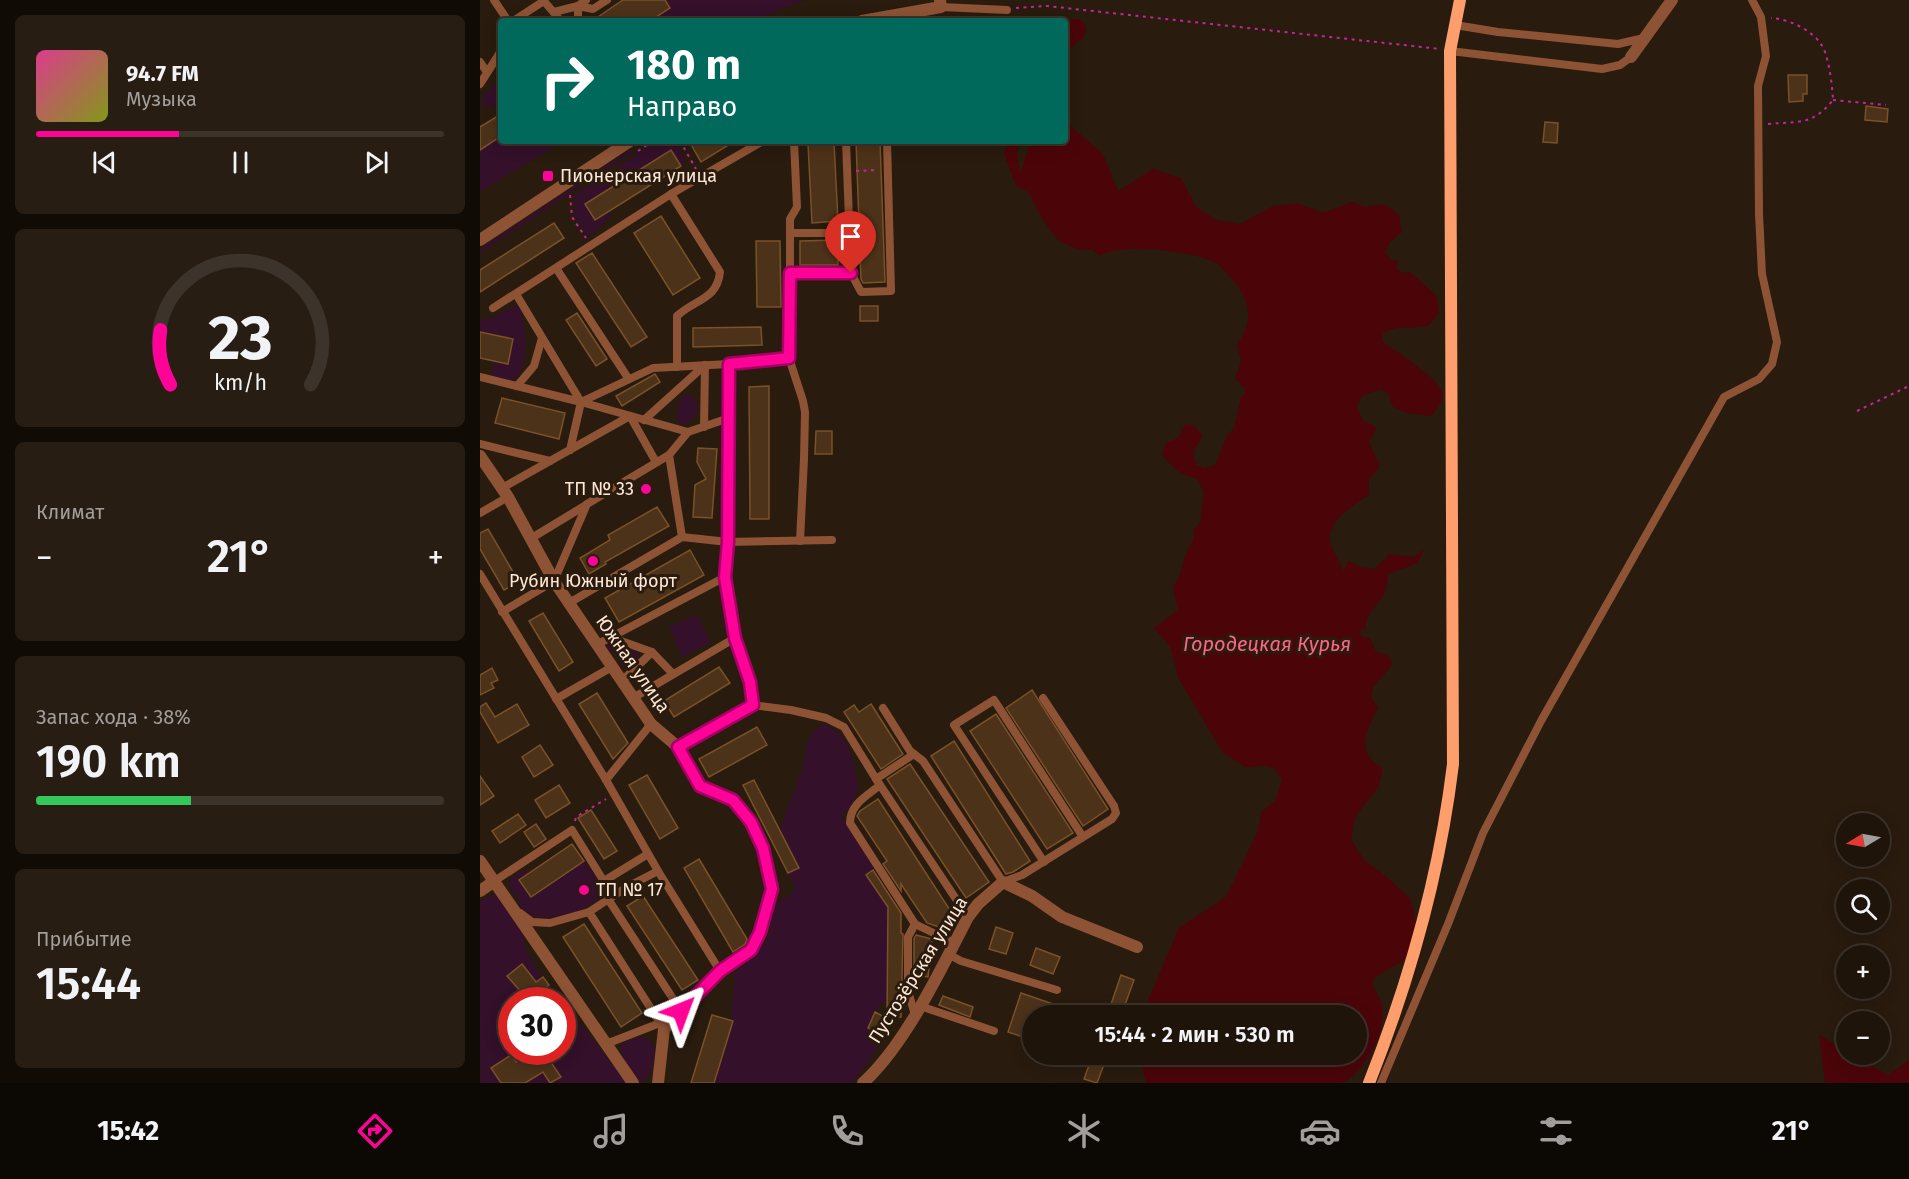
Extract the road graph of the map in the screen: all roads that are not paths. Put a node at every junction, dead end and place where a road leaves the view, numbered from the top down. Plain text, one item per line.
1 (494, 0) edge
2 (543, 0) edge
3 (586, 0) edge
4 (607, 0) edge
5 (1460, 0) edge
6 (1672, 0) edge
7 (1752, 0) edge
8 (941, 4) edge
9 (578, 6) junction
10 (1007, 10) dead end
11 (554, 12) junction
12 (506, 18) edge
13 (517, 18) edge
14 (559, 18) edge
15 (578, 18) edge
16 (876, 18) edge
17 (1455, 25) junction
18 (1645, 38) junction
19 (1450, 51) junction
20 (498, 56) edge
21 (1631, 57) joint
22 (480, 62) edge
23 (487, 72) junction
24 (480, 84) edge
25 (625, 144) edge
26 (758, 144) edge
27 (794, 144) edge
28 (846, 144) edge
29 (887, 144) edge
30 (671, 194) junction
31 (790, 233) junction
32 (850, 233) junction
33 (480, 240) edge
34 (556, 268) junction
35 (790, 273) junction
36 (851, 273) junction
37 (516, 294) junction
38 (493, 309) dead end
39 (542, 338) junction
40 (789, 358) junction
41 (729, 364) junction
42 (705, 365) junction
43 (677, 367) junction
44 (480, 377) edge
45 (628, 378) junction
46 (517, 386) junction
47 (581, 402) junction
48 (630, 416) junction
49 (729, 418) junction
50 (644, 420) junction
51 (704, 426) junction
52 (688, 432) junction
53 (480, 444) edge
54 (570, 450) junction
55 (669, 455) junction
56 (480, 456) edge
57 (550, 461) junction
58 (657, 462) junction
59 (505, 493) junction
60 (587, 504) junction
61 (480, 513) edge
62 (682, 537) junction
63 (530, 539) junction
64 (832, 540) dead end
65 (800, 541) junction
66 (728, 542) junction
67 (480, 574) edge
68 (725, 577) junction
69 (554, 581) junction
70 (569, 603) junction
71 (502, 612) junction
72 (610, 637) junction
73 (735, 638) junction
74 (596, 645) junction
75 (652, 652) junction
76 (612, 667) junction
77 (673, 674) junction
78 (622, 681) junction
79 (633, 698) junction
80 (1043, 698) dead end
81 (556, 699) junction
82 (753, 705) junction
83 (883, 708) dead end
84 (651, 724) junction
85 (678, 747) junction
86 (914, 754) junction
87 (606, 780) junction
88 (878, 782) junction
89 (1083, 837) junction
90 (648, 854) junction
91 (480, 861) edge
92 (1044, 862) junction
93 (658, 871) junction
94 (604, 880) junction
95 (494, 882) junction
96 (1003, 882) junction
97 (480, 891) edge
98 (611, 897) junction
99 (509, 905) junction
100 (589, 912) junction
101 (968, 917) junction
102 (915, 924) junction
103 (1137, 947) dead end
104 (951, 949) junction
105 (720, 971) junction
106 (1057, 990) dead end
107 (917, 1010) junction
108 (681, 1011) junction
109 (662, 1026) junction
110 (994, 1031) dead end
111 (606, 1044) junction
112 (633, 1083) edge
113 (658, 1083) edge
114 (863, 1083) edge
115 (1369, 1083) edge
116 (1381, 1083) edge

1 - 12 lane
2 - 11 lane
2 - 13 lane
3 - 9 lane
4 - 9 lane
5 - 17 main road
6 - 18 street
7 - 116 lane
8 - 10 lane
8 - 16 street
9 - 11 lane
9 - 15 lane
11 - 14 lane
17 - 18 lane
17 - 19 main road
18 - 21 street
19 - 21 lane
19 - 115 main road
20 - 23 lane
22 - 23 lane
23 - 24 lane
25 - 33 street
26 - 30 lane
27 - 31 lane
28 - 32 lane
29 - 36 lane
30 - 34 lane
30 - 43 lane
31 - 32 lane
31 - 35 lane
32 - 36 lane
34 - 37 lane
34 - 45 lane
35 - 36 lane
35 - 40 street
37 - 38 lane
37 - 39 lane
39 - 46 lane
39 - 47 lane
40 - 41 street
40 - 65 lane
41 - 42 lane
41 - 49 street
42 - 43 lane
42 - 50 lane
42 - 51 lane
43 - 45 lane
44 - 46 lane
45 - 47 lane
46 - 47 lane
47 - 48 lane
47 - 54 lane
48 - 50 lane
48 - 54 lane
48 - 58 lane
49 - 51 lane
49 - 66 street
50 - 52 lane
51 - 52 lane
52 - 55 lane
53 - 57 lane
54 - 57 lane
55 - 58 lane
55 - 62 lane
56 - 59 street, Южная улица
57 - 59 lane
58 - 60 lane
59 - 61 lane
59 - 63 street, Южная улица
60 - 63 lane
60 - 69 lane
62 - 66 lane
62 - 70 lane
63 - 69 street, Южная улица
64 - 65 lane
65 - 66 lane
66 - 68 street
67 - 71 lane
68 - 72 lane
68 - 73 street
69 - 70 street, Южная улица
69 - 71 lane
70 - 74 street, Южная улица
71 - 81 lane
72 - 74 lane
72 - 75 lane
73 - 77 lane
73 - 82 street
74 - 76 street, Южная улица
75 - 77 lane
75 - 78 lane
76 - 78 street, Южная улица
76 - 81 lane
77 - 79 lane
78 - 79 street, Южная улица
79 - 84 street, Южная улица
80 - 89 lane
81 - 87 lane
82 - 85 lane
82 - 88 lane
83 - 86 lane
84 - 85 street, Южная улица
84 - 87 lane
85 - 105 street, Южная улица
86 - 88 lane
86 - 96 lane
87 - 90 lane
88 - 101 lane
88 - 102 lane
89 - 92 lane
89 - 92 lane
90 - 93 lane
90 - 94 lane
91 - 95 street
92 - 96 lane
93 - 98 lane
93 - 105 lane
94 - 95 lane
94 - 98 lane
95 - 97 street
95 - 99 street
96 - 101 street, Пустозёрская улица
96 - 103 street
98 - 100 lane
98 - 108 lane
99 - 100 lane
99 - 111 street
100 - 109 lane
101 - 104 street, Пустозёрская улица
102 - 104 lane
102 - 107 lane
104 - 106 lane
104 - 107 street, Пустозёрская улица
105 - 108 street, Южная улица
107 - 110 lane
107 - 114 street, Пустозёрская улица
108 - 109 street, Южная улица
109 - 111 lane
109 - 113 street
111 - 112 street

